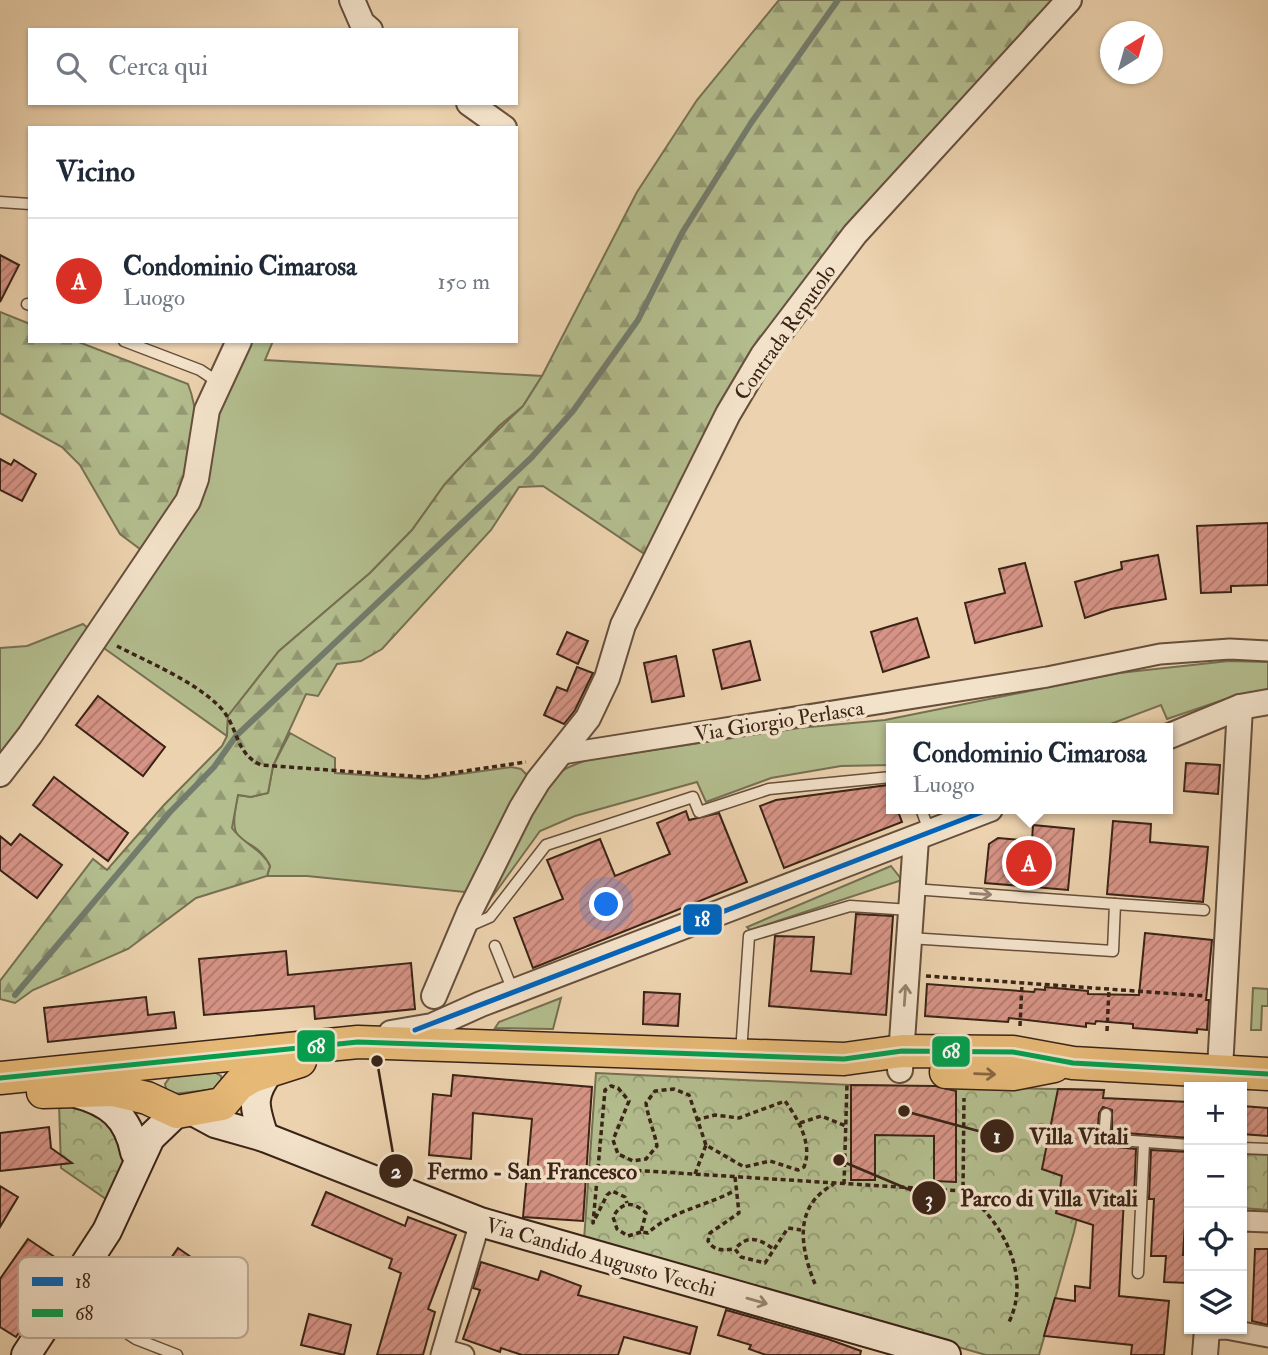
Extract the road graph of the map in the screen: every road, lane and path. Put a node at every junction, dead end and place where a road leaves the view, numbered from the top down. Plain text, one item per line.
1 (352, 0) edge
2 (1069, 0) edge
3 (368, 28) edge
4 (472, 105) edge
5 (501, 126) edge
6 (0, 202) edge
7 (28, 204) edge
8 (129, 343) edge
9 (238, 343) edge
10 (218, 382) junction
11 (1268, 651) edge
12 (1268, 702) edge
13 (1240, 707) junction
14 (1173, 735) edge
15 (562, 754) junction
16 (0, 774) edge
17 (886, 777) edge
18 (921, 814) edge
19 (978, 814) edge
20 (923, 836) junction
21 (912, 900) junction
22 (1115, 904) junction
23 (1204, 910) dead end
24 (463, 929) junction
25 (909, 938) junction
26 (495, 946) dead end
27 (907, 974) junction
28 (1022, 983) junction
29 (1109, 989) junction
30 (513, 992) junction
31 (434, 996) junction
32 (1224, 997) junction
33 (1020, 1026) dead end
34 (1107, 1031) dead end
35 (397, 1033) junction
36 (450, 1034) junction
37 (297, 1047) junction
38 (217, 1055) junction
39 (741, 1056) junction
40 (162, 1060) junction
41 (901, 1060) junction
42 (270, 1070) junction
43 (846, 1071) junction
44 (1268, 1074) edge
45 (0, 1078) edge
46 (1220, 1079) edge
47 (964, 1087) dead end
48 (237, 1088) junction
49 (70, 1091) junction
50 (0, 1097) edge
51 (147, 1098) junction
52 (184, 1111) junction
53 (1105, 1114) dead end
54 (696, 1120) junction
55 (800, 1123) junction
56 (846, 1126) junction
57 (264, 1137) junction
58 (1144, 1143) junction
59 (706, 1145) junction
60 (1184, 1145) edge
61 (1247, 1148) edge
62 (1268, 1149) edge
63 (135, 1152) junction
64 (598, 1168) junction
65 (695, 1174) junction
66 (735, 1177) junction
67 (836, 1183) junction
68 (129, 1184) junction
69 (844, 1184) junction
70 (734, 1191) junction
71 (964, 1191) junction
72 (627, 1203) junction
73 (1247, 1221) edge
74 (1268, 1222) edge
75 (480, 1223) junction
76 (801, 1230) junction
77 (641, 1232) junction
78 (772, 1248) junction
79 (735, 1249) junction
80 (91, 1257) edge
81 (1138, 1273) dead end
82 (815, 1284) dead end
83 (1009, 1322) dead end
84 (1247, 1333) edge
85 (1207, 1334) edge
86 (1268, 1337) edge
87 (38, 1338) edge
88 (134, 1338) edge
89 (442, 1352) edge
90 (938, 1354) edge
91 (26, 1355) edge
92 (177, 1355) edge
93 (464, 1355) edge
94 (1205, 1355) edge

1 - 3 street
2 - 15 street, Contrada Reputolo
4 - 5 street
6 - 7 lane
8 - 10 lane
9 - 10 street
10 - 16 street
11 - 15 street, Via Giorgio Perlasca
12 - 13 street
13 - 14 street
13 - 32 street
15 - 24 street
17 - 24 lane
18 - 20 lane
19 - 20 street
20 - 21 street
20 - 30 street
21 -> 22 lane
21 - 25 street
21 - 39 lane
22 - 23 lane
22 - 25 lane
24 - 31 street
25 - 27 street
26 - 30 lane
27 - 28 path
41 -> 27 street
28 - 29 path
28 - 33 path
29 - 32 path
29 - 34 path
30 - 36 street
31 - 35 street
31 - 36 street
32 - 46 street
35 - 36 street
35 - 37 street
36 - 37 main road
36 - 39 main road
36 - 42 main road
37 - 38 main road
38 - 40 main road
38 - 48 main road
39 - 43 main road
40 - 45 main road
40 - 51 main road
41 - 43 main road
41 - 46 main road
42 - 48 main road
42 - 57 main road
43 - 56 path
44 - 46 main road
47 - 71 path
48 - 52 main road
48 - 57 main road
49 - 50 main road
49 - 51 main road
49 - 63 main road
51 - 52 main road
51 - 63 main road
52 - 57 main road, Via Candido Augusto Vecchi
52 - 68 main road
53 - 58 lane
54 - 55 path
54 - 59 path
54 - 64 path
55 - 56 path
55 - 59 path
56 - 69 path
57 - 75 main road, Via Candido Augusto Vecchi
58 - 60 lane
58 - 81 lane
59 - 65 path
61 - 62 lane
63 - 68 main road
64 - 65 path
64 - 72 path
65 - 66 path
66 - 67 path
66 - 70 path
67 - 69 path
67 - 76 path
68 - 80 main road
69 - 71 path
70 - 77 path
70 - 79 path
71 - 83 path
72 - 77 path
72 - 77 path
73 - 74 street
75 - 89 street
75 -> 90 main road, Via Candido Augusto Vecchi
76 - 78 path
76 - 82 path
78 - 79 path
78 - 79 path
84 - 86 street
85 - 94 street
87 - 91 main road
88 - 92 lane
89 - 93 street

